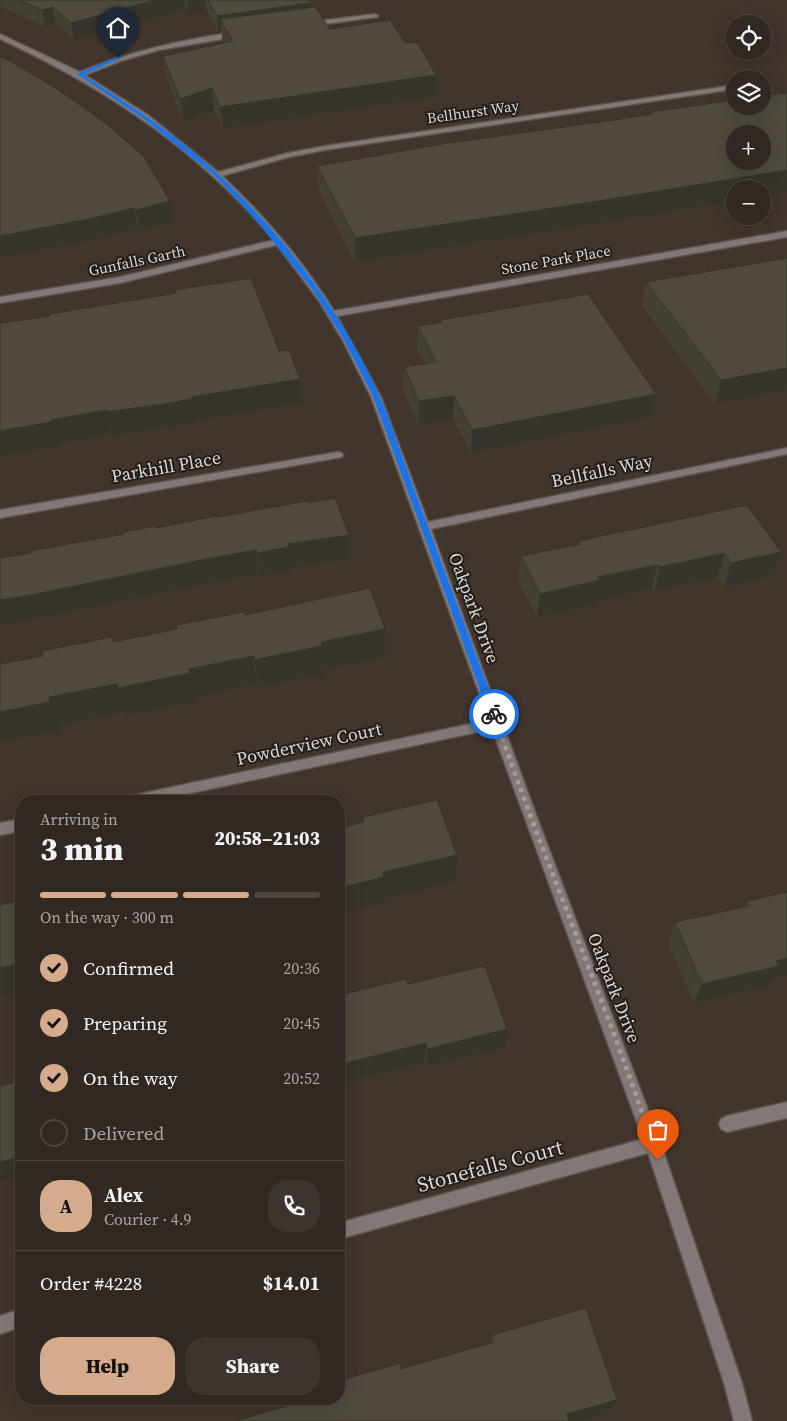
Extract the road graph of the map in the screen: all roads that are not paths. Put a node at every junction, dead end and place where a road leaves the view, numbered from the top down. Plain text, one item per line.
1 (375, 16) dead end
2 (297, 26) edge
3 (248, 33) edge
4 (0, 36) edge
5 (79, 74) junction
6 (726, 88) edge
7 (217, 175) junction
8 (787, 234) edge
9 (278, 242) junction
10 (0, 300) edge
11 (330, 314) junction
12 (787, 450) edge
13 (338, 455) dead end
14 (0, 514) edge
15 (425, 526) junction
16 (496, 723) junction
17 (158, 795) edge
18 (15, 826) edge
19 (0, 829) edge
20 (787, 1110) edge
21 (726, 1124) dead end
22 (653, 1144) junction
23 (345, 1229) edge
24 (15, 1320) edge
25 (0, 1324) edge
26 (743, 1421) edge

1 - 2 street
3 - 5 street
4 - 5 street, Oakpark Drive
5 - 7 street, Oakpark Drive
6 - 7 street, Bellhurst Way
7 - 9 street, Oakpark Drive
8 - 11 street, Stone Park Place
9 - 10 street, Gunfalls Garth
9 - 11 street, Oakpark Drive
11 - 15 street, Oakpark Drive
12 - 15 street, Bellfalls Way
13 - 14 street, Parkhill Place
15 - 16 street, Oakpark Drive
16 - 17 street, Powderview Court
16 - 22 street, Oakpark Drive
18 - 19 street
20 - 21 street
22 - 23 street, Stonefalls Court
22 - 26 street, Oakpark Drive
24 - 25 street

